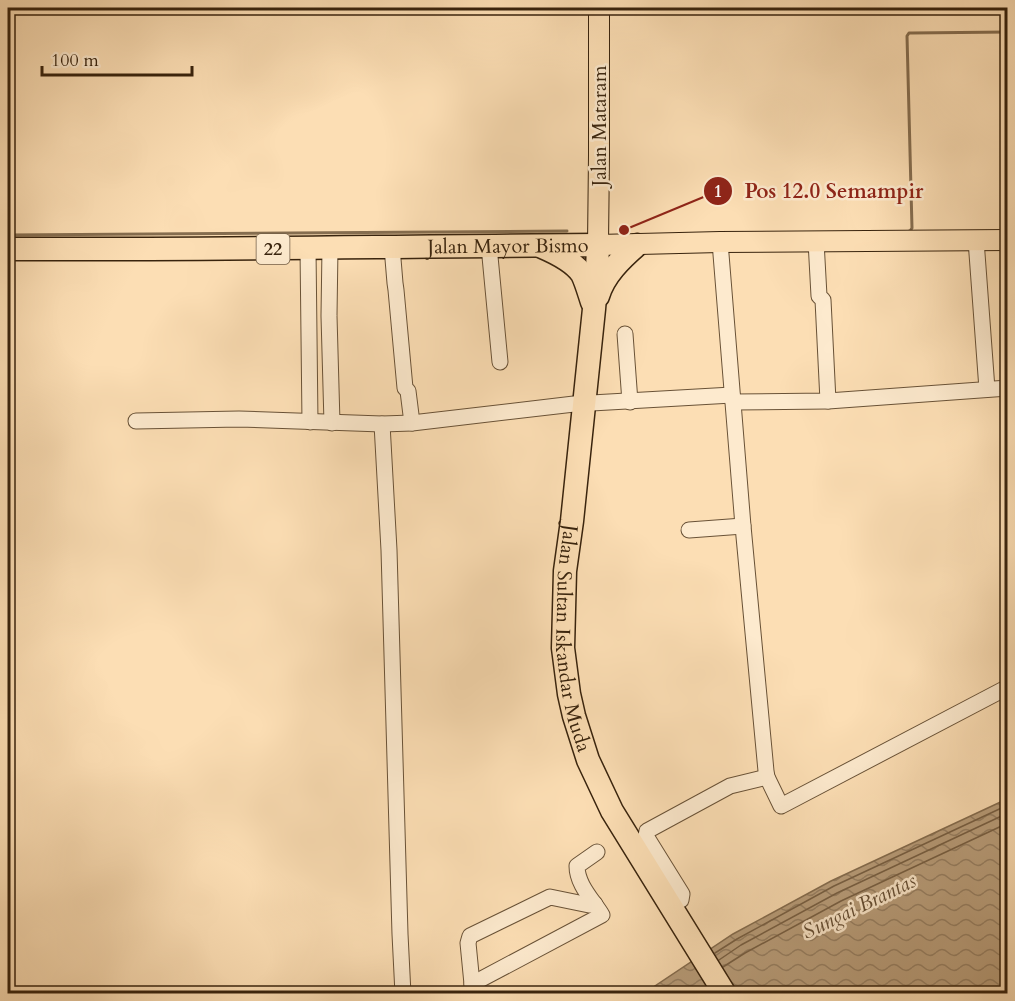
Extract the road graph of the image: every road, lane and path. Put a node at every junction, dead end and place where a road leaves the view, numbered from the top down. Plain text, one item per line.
1 (599, 8) edge
2 (976, 240) junction
3 (1008, 240) edge
4 (720, 242) junction
5 (816, 242) junction
6 (538, 245) junction
7 (598, 245) junction
8 (637, 245) junction
9 (489, 246) junction
10 (392, 247) junction
11 (319, 248) junction
12 (8, 249) edge
13 (594, 309) junction
14 (625, 334) dead end
15 (500, 362) dead end
16 (1008, 388) edge
17 (987, 389) junction
18 (733, 398) junction
19 (828, 401) junction
20 (630, 402) junction
21 (584, 404) junction
22 (136, 421) dead end
23 (310, 422) junction
24 (332, 423) junction
25 (412, 423) junction
26 (382, 424) junction
27 (743, 526) junction
28 (689, 530) dead end
29 (1008, 687) edge
30 (767, 777) junction
31 (597, 852) dead end
32 (675, 901) junction
33 (595, 904) junction
34 (472, 989) edge
35 (403, 993) edge
36 (725, 993) edge

1 - 7 main road, Jalan Mataram
2 - 3 main road, Jalan Mayor Bismo
2 - 5 main road, Jalan Mayor Bismo
2 - 17 street
4 - 5 main road, Jalan Mayor Bismo
4 - 8 main road, Jalan Mayor Bismo
4 - 18 street
5 - 19 street
6 - 7 highway, Jalan Mayor Bismo / 22
6 - 9 highway, Jalan Mayor Bismo / 22
6 - 13 highway, 22
7 - 8 main road, Jalan Mayor Bismo
7 - 13 highway, Jalan Sultan Iskandar Muda
8 - 13 highway
9 - 10 highway, Jalan Mayor Bismo / 22
9 - 15 street
10 - 11 highway, Jalan Mayor Bismo / 22
10 - 25 street
11 - 12 highway, Jalan Mayor Bismo / 22
11 - 23 street
11 - 24 street
13 - 21 highway, Jalan Sultan Iskandar Muda
14 - 20 street
16 - 17 street
17 - 19 street
18 - 19 street
18 - 20 street
18 - 27 street
20 - 21 street
21 - 25 street
21 - 32 highway, Jalan Sultan Iskandar Muda
22 - 23 street
23 - 24 street
24 - 26 street
25 - 26 street
26 - 35 street
27 - 28 street
27 - 30 street
29 - 30 street
30 - 32 street
31 - 33 street
32 - 36 highway, Jalan Sultan Iskandar Muda
33 - 34 street
33 - 34 street

